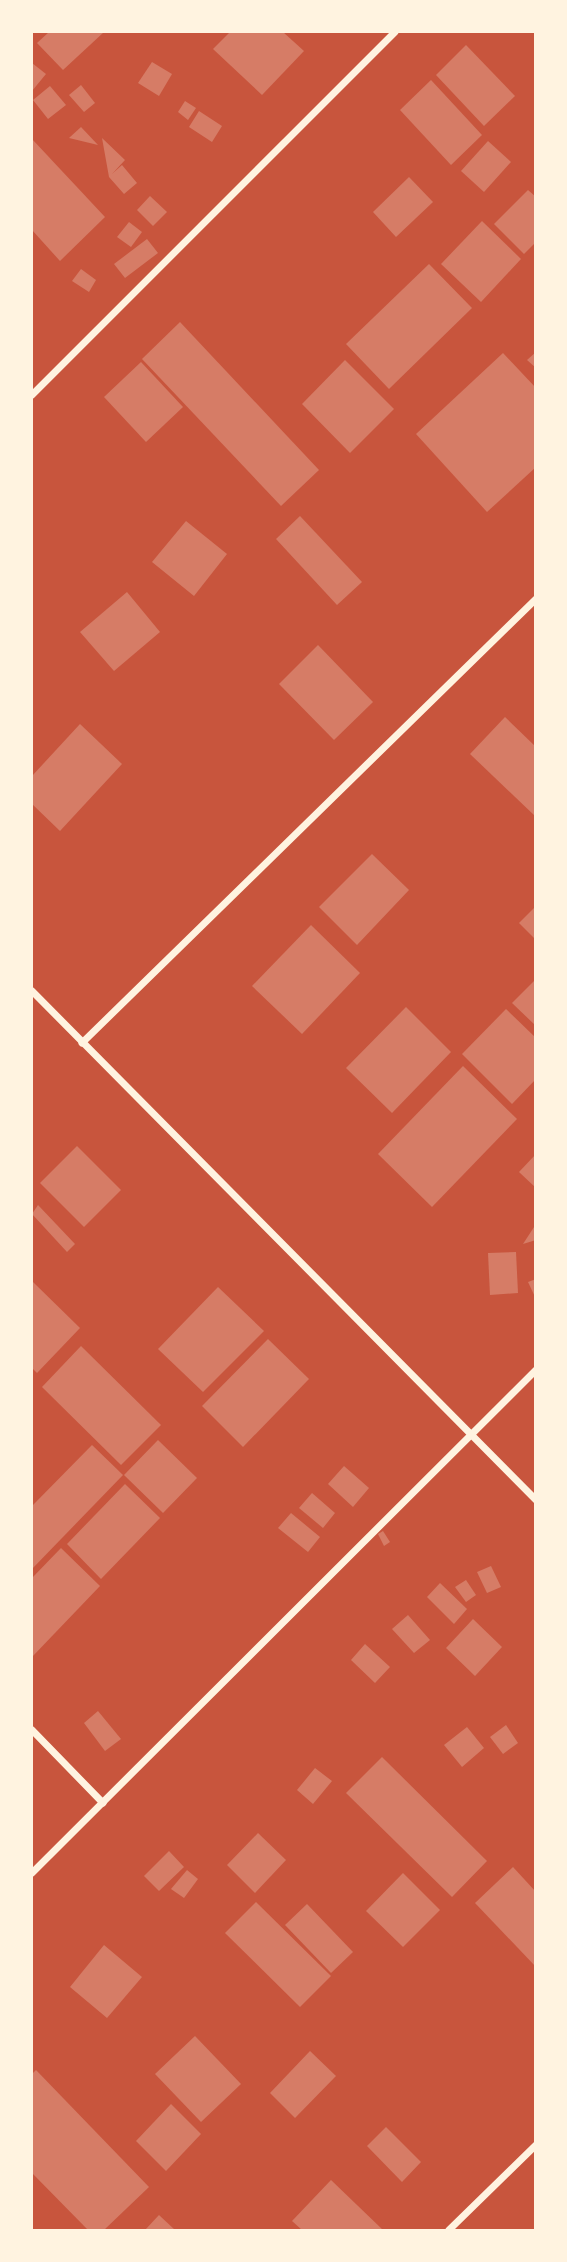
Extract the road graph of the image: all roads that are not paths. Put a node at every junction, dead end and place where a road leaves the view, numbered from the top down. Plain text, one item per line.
1 (395, 32) edge
2 (32, 395) edge
3 (536, 599) edge
4 (32, 991) edge
5 (82, 1043) junction
6 (536, 1370) edge
7 (470, 1435) junction
8 (536, 1500) edge
9 (32, 1730) edge
10 (103, 1803) junction
11 (32, 1873) edge
12 (536, 2145) edge
13 (449, 2231) edge

1 - 2 street
3 - 5 street
4 - 5 street
5 - 7 street
6 - 7 street
7 - 8 street
7 - 10 street
9 - 10 street
10 - 11 street
12 - 13 street

